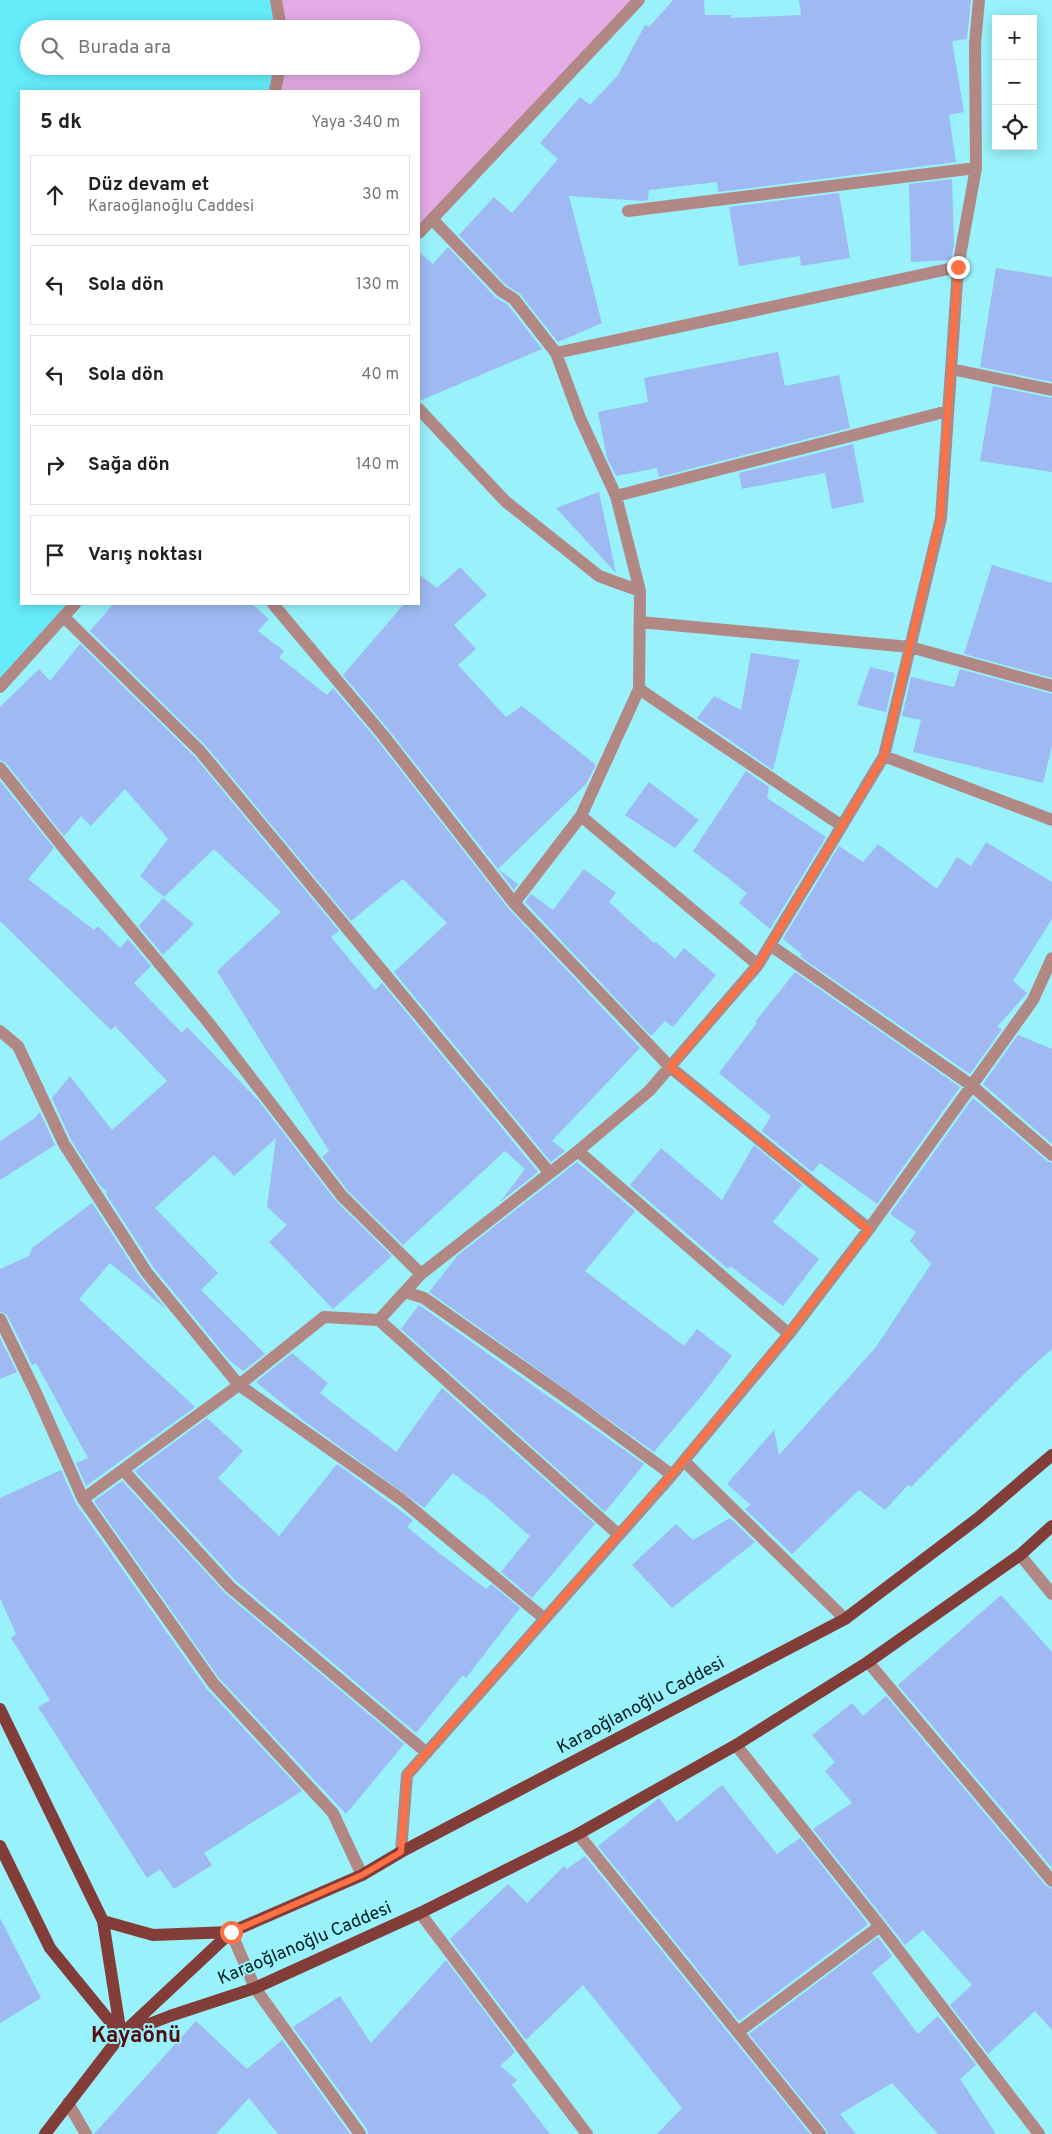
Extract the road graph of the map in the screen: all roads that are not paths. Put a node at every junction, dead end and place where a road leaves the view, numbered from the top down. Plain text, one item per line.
1 (276, 0) edge
2 (639, 0) edge
3 (979, 0) edge
4 (279, 20) edge
5 (278, 75) edge
6 (275, 90) edge
7 (976, 168) junction
8 (628, 211) dead end
9 (432, 219) junction
10 (420, 232) edge
11 (958, 267) junction
12 (556, 353) junction
13 (951, 369) junction
14 (1052, 390) edge
15 (420, 410) edge
16 (948, 411) junction
17 (616, 496) junction
18 (640, 591) junction
19 (74, 605) edge
20 (274, 605) edge
21 (64, 617) junction
22 (640, 622) junction
23 (910, 647) junction
24 (1052, 686) edge
25 (0, 687) edge
26 (639, 689) junction
27 (884, 756) junction
28 (0, 768) edge
29 (581, 816) junction
30 (1052, 820) edge
31 (842, 826) junction
32 (514, 903) junction
33 (770, 945) junction
34 (1052, 958) edge
35 (758, 965) junction
36 (0, 1031) edge
37 (670, 1067) junction
38 (971, 1086) junction
39 (578, 1151) junction
40 (1052, 1154) edge
41 (549, 1172) junction
42 (869, 1230) junction
43 (421, 1274) junction
44 (405, 1292) junction
45 (0, 1319) edge
46 (379, 1320) junction
47 (788, 1334) junction
48 (239, 1386) junction
49 (1052, 1455) edge
50 (684, 1460) junction
51 (123, 1470) junction
52 (672, 1474) junction
53 (83, 1499) junction
54 (1052, 1526) edge
55 (619, 1536) junction
56 (1020, 1555) junction
57 (1052, 1594) edge
58 (545, 1619) junction
59 (844, 1619) junction
60 (868, 1662) junction
61 (0, 1709) edge
62 (736, 1745) junction
63 (427, 1753) junction
64 (578, 1834) junction
65 (0, 1846) edge
66 (401, 1852) junction
67 (362, 1875) junction
68 (1052, 1881) edge
69 (420, 1913) junction
70 (103, 1921) junction
71 (880, 1926) junction
72 (231, 1932) junction
73 (255, 1988) junction
74 (738, 2032) junction
75 (121, 2035) junction
76 (68, 2103) junction
77 (44, 2134) edge
78 (86, 2134) edge
79 (360, 2134) edge
80 (587, 2134) edge
81 (820, 2134) edge
82 (1039, 2134) edge

1 - 4 street
2 - 9 street
3 - 7 street
5 - 6 street
7 - 8 street
7 - 11 street
9 - 10 street
9 - 12 street
11 - 12 street
11 - 13 street
12 - 17 street
13 - 14 street
13 - 16 street
15 - 18 street
16 - 17 street
16 - 23 street
17 - 18 street
18 - 22 street
19 - 21 street
20 - 32 street
21 - 25 street
21 - 41 street
22 - 23 street
22 - 26 street
23 - 24 street
23 - 27 street
26 - 29 street
26 - 31 street
27 - 30 street
27 - 31 street
28 - 43 street
29 - 32 street
29 - 35 street
31 - 33 street
32 - 37 street
33 - 35 street
33 - 38 street
34 - 38 street
35 - 37 street
36 - 48 street
37 - 39 street
37 - 42 street
38 - 40 street
38 - 42 street
39 - 41 street
39 - 47 street
41 - 43 street
42 - 47 street
43 - 44 street
44 - 46 street
44 - 52 street
45 - 53 street
46 - 48 street
46 - 55 street
47 - 50 street
48 - 51 street
48 - 58 street
49 - 59 main road, Karaoğlanoğlu Caddesi
50 - 52 street
50 - 59 street
51 - 53 street
51 - 63 street
52 - 55 street
53 - 67 street
54 - 56 main road, Karaoğlanoğlu Caddesi
55 - 58 street
56 - 57 street
56 - 60 main road, Karaoğlanoğlu Caddesi
58 - 63 street
59 - 66 main road, Karaoğlanoğlu Caddesi
60 - 62 main road, Karaoğlanoğlu Caddesi
60 - 68 street
61 - 70 main road
62 - 64 main road, Karaoğlanoğlu Caddesi
62 - 71 street
63 - 66 street
64 - 69 main road, Karaoğlanoğlu Caddesi
64 - 74 street
65 - 75 main road
66 - 67 main road, Karaoğlanoğlu Caddesi
67 - 72 main road, Karaoğlanoğlu Caddesi
69 - 73 main road, Karaoğlanoğlu Caddesi
69 - 80 street
70 - 72 main road
70 - 75 main road
71 - 74 street
71 - 82 street
72 - 73 street
72 - 75 main road, Karaoğlanoğlu Caddesi
73 - 75 main road, Karaoğlanoğlu Caddesi
73 - 79 street
74 - 81 street
75 - 76 main road
76 - 77 main road
76 - 78 street

